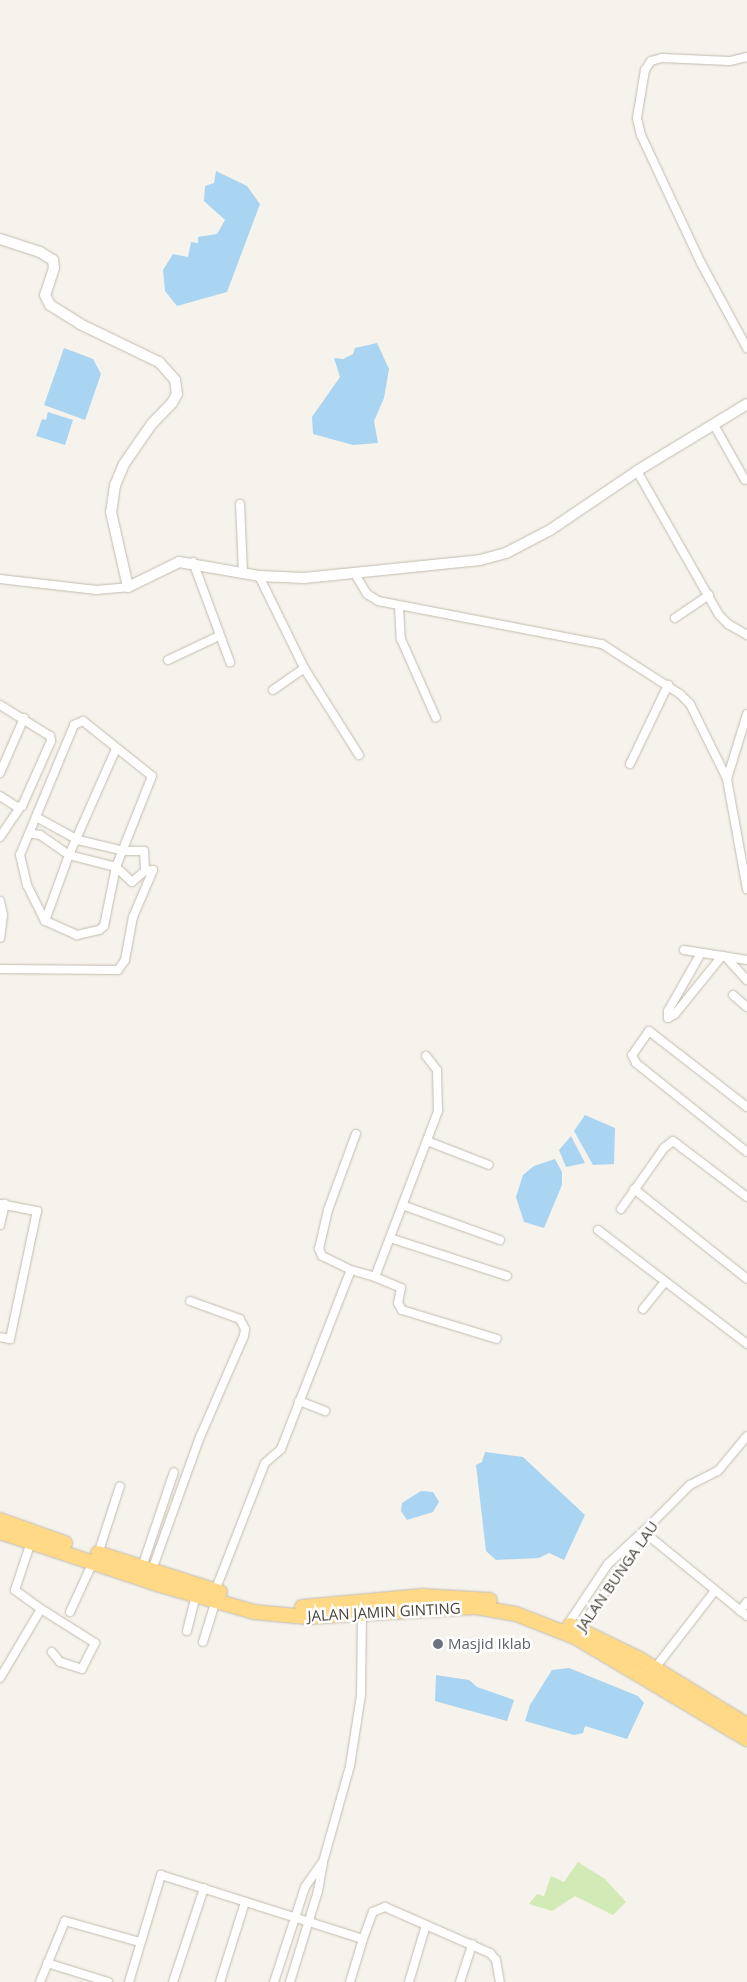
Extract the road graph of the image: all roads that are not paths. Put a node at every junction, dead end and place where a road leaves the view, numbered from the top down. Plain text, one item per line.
1 (747, 57) edge
2 (0, 239) edge
3 (747, 348) edge
4 (747, 404) edge
5 (714, 426) junction
6 (637, 471) junction
7 (744, 480) dead end
8 (240, 504) dead end
9 (193, 562) junction
10 (243, 572) junction
11 (355, 574) junction
12 (260, 576) junction
13 (0, 579) edge
14 (128, 588) junction
15 (708, 595) junction
16 (399, 606) junction
17 (675, 618) dead end
18 (747, 635) edge
19 (219, 636) junction
20 (168, 660) dead end
21 (230, 662) dead end
22 (304, 668) junction
23 (668, 686) junction
24 (273, 690) dead end
25 (0, 705) edge
26 (747, 714) edge
27 (24, 718) junction
28 (436, 718) dead end
29 (116, 749) junction
30 (359, 755) dead end
31 (630, 764) dead end
32 (0, 772) edge
33 (727, 779) junction
34 (0, 796) edge
35 (20, 807) junction
36 (36, 817) junction
37 (29, 833) junction
38 (0, 837) edge
39 (78, 840) junction
40 (124, 851) junction
41 (69, 855) junction
42 (116, 867) junction
43 (145, 871) junction
44 (747, 889) edge
45 (0, 901) edge
46 (45, 921) junction
47 (0, 938) edge
48 (684, 950) dead end
49 (700, 953) junction
50 (724, 956) junction
51 (747, 960) edge
52 (0, 969) edge
53 (747, 980) edge
54 (733, 995) dead end
55 (747, 1007) edge
56 (426, 1056) dead end
57 (747, 1107) edge
58 (356, 1134) dead end
59 (427, 1142) junction
60 (747, 1152) edge
61 (489, 1165) dead end
62 (634, 1189) junction
63 (747, 1197) edge
64 (2, 1204) edge
65 (402, 1205) junction
66 (621, 1209) dead end
67 (0, 1225) edge
68 (598, 1230) dead end
69 (390, 1238) junction
70 (500, 1240) dead end
71 (351, 1270) junction
72 (507, 1276) dead end
73 (375, 1277) junction
74 (747, 1279) edge
75 (665, 1282) junction
76 (190, 1301) dead end
77 (642, 1309) dead end
78 (0, 1337) edge
79 (496, 1339) dead end
80 (747, 1344) edge
81 (299, 1401) junction
82 (325, 1411) dead end
83 (747, 1436) edge
84 (174, 1472) dead end
85 (120, 1486) dead end
86 (0, 1520) edge
87 (0, 1532) edge
88 (644, 1532) junction
89 (31, 1542) junction
90 (96, 1558) junction
91 (144, 1571) junction
92 (714, 1592) junction
93 (196, 1594) junction
94 (216, 1595) junction
95 (747, 1602) edge
96 (41, 1609) junction
97 (70, 1612) dead end
98 (744, 1613) edge
99 (367, 1614) junction
100 (572, 1630) junction
101 (187, 1631) dead end
102 (203, 1642) dead end
103 (52, 1652) dead end
104 (655, 1668) junction
105 (0, 1678) edge
106 (747, 1724) edge
107 (747, 1739) edge
108 (323, 1862) junction
109 (204, 1888) junction
110 (246, 1902) junction
111 (295, 1919) junction
112 (306, 1923) junction
113 (426, 1925) junction
114 (363, 1939) junction
115 (139, 1942) junction
116 (472, 1944) junction
117 (47, 1963) junction
118 (83, 1979) edge
119 (40, 1982) edge
120 (108, 1982) edge
121 (129, 1982) edge
122 (173, 1982) edge
123 (220, 1982) edge
124 (274, 1982) edge
125 (290, 1982) edge
126 (350, 1982) edge
127 (409, 1982) edge
128 (460, 1982) edge
129 (500, 1982) edge

1 - 3 street
2 - 14 street
4 - 5 street
5 - 6 street
5 - 7 street
6 - 11 street
6 - 15 street
8 - 10 street
9 - 10 street
9 - 14 street
9 - 19 street
10 - 12 street
11 - 12 street
11 - 16 street
12 - 22 street
13 - 14 street
15 - 17 street
15 - 18 street
16 - 23 street
16 - 28 street
19 - 20 street
19 - 21 street
22 - 24 street
22 - 30 street
23 - 31 street
23 - 33 street
25 - 27 street
26 - 33 street
27 - 32 street
27 - 35 street
29 - 36 street
29 - 39 street
29 - 40 street
33 - 44 street
34 - 35 street
35 - 38 street
36 - 37 street
36 - 39 street
37 - 41 street
37 - 46 street
39 - 40 street
39 - 41 street
40 - 42 street
40 - 43 street
41 - 42 street
41 - 46 street
42 - 43 street
42 - 46 street
43 - 52 street
45 - 47 street
48 - 49 street
49 - 50 street
49 - 50 street
50 - 51 street
50 - 53 street
54 - 55 street
56 - 59 street
57 - 60 street
58 - 71 street
59 - 61 street
59 - 65 street
62 - 63 street
62 - 66 street
62 - 74 street
64 - 67 street
64 - 78 street
65 - 69 street
65 - 70 street
68 - 75 street
69 - 72 street
69 - 73 street
71 - 73 street
71 - 81 street
73 - 79 street
75 - 77 street
75 - 80 street
76 - 91 street
81 - 82 street
81 - 94 street
83 - 88 street, JALAN BUNGA LAU
84 - 91 street
85 - 90 street
86 - 90 highway, JALAN JAMIN GINTING
87 - 89 highway, JALAN JAMIN GINTING
88 - 92 street
88 - 100 street, JALAN BUNGA LAU
88 - 100 street
89 - 90 highway, JALAN JAMIN GINTING
89 - 96 street
90 - 91 highway, JALAN JAMIN GINTING
90 - 97 street
91 - 93 highway, JALAN JAMIN GINTING
91 - 94 highway, JALAN JAMIN GINTING
92 - 98 street
92 - 104 street
93 - 94 highway, JALAN JAMIN GINTING
93 - 101 street
94 - 99 highway, JALAN JAMIN GINTING
94 - 100 highway, JALAN JAMIN GINTING
94 - 102 street
95 - 98 street
96 - 103 street
96 - 105 street
99 - 100 highway, JALAN JAMIN GINTING
99 - 108 street
100 - 104 highway, JALAN JAMIN GINTING
100 - 107 highway, JALAN JAMIN GINTING
104 - 106 highway, JALAN JAMIN GINTING
108 - 111 street
108 - 112 street
109 - 110 street
109 - 115 street
109 - 122 street
110 - 111 street
110 - 123 street
111 - 112 street
111 - 124 street
112 - 114 street
112 - 125 street
113 - 114 street
113 - 116 street
113 - 127 street
114 - 126 street
115 - 117 street
115 - 121 street
116 - 128 street
116 - 129 street
117 - 118 street
117 - 119 street
118 - 120 street

